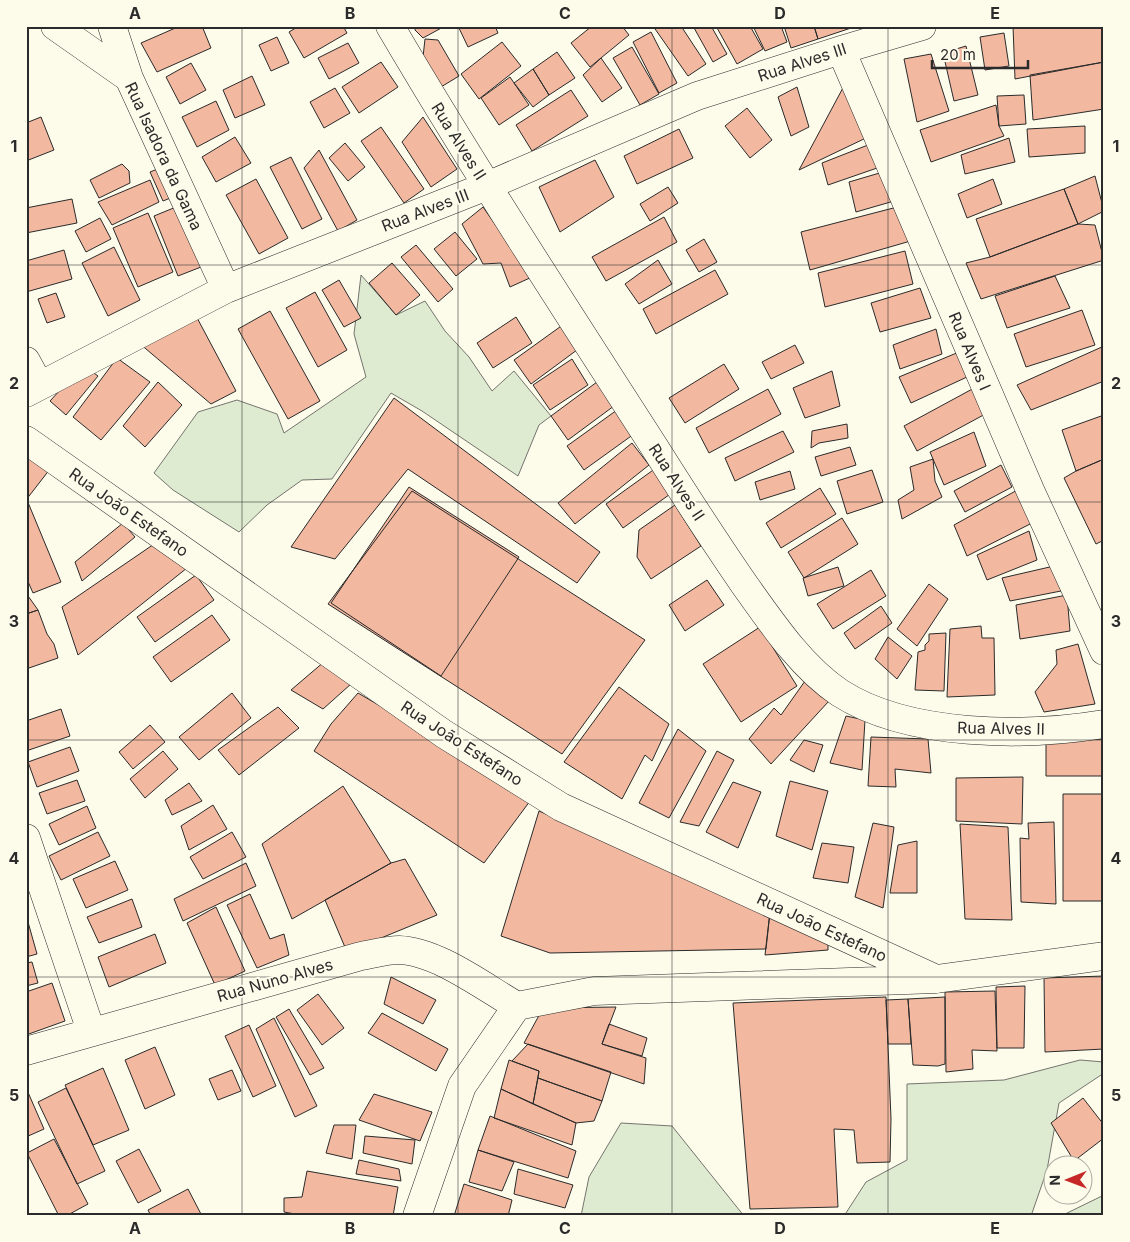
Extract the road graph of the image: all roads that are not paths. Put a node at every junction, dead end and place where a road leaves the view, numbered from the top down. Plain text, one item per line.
1 (55, 26) edge
2 (112, 26) edge
3 (390, 26) edge
4 (922, 26) edge
5 (840, 50) junction
6 (129, 78) junction
7 (487, 186) junction
8 (226, 289) junction
9 (26, 361) edge
10 (33, 389) edge
11 (26, 440) edge
12 (1104, 650) edge
13 (1104, 724) edge
14 (26, 838) edge
15 (1104, 956) edge
16 (936, 979) junction
17 (517, 1006) junction
18 (92, 1031) junction
19 (26, 1051) edge
20 (417, 1216) edge

1 - 6 street, Rua Isadora da Gama
2 - 6 street
3 - 7 street, Rua Alves II
4 - 5 street, Rua Alves III
5 - 7 street, Rua Alves III
5 - 12 street, Rua Alves I
6 - 8 street, Rua Isadora da Gama
7 - 8 street, Rua Alves III
7 - 13 street, Rua Alves II
8 - 10 street, Rua Alves III
9 - 10 street
11 - 16 street, Rua João Estefano
14 - 18 street
15 - 16 street
16 - 17 street
17 - 18 street, Rua Nuno Alves
17 - 20 street
18 - 19 street, Rua Nuno Alves

